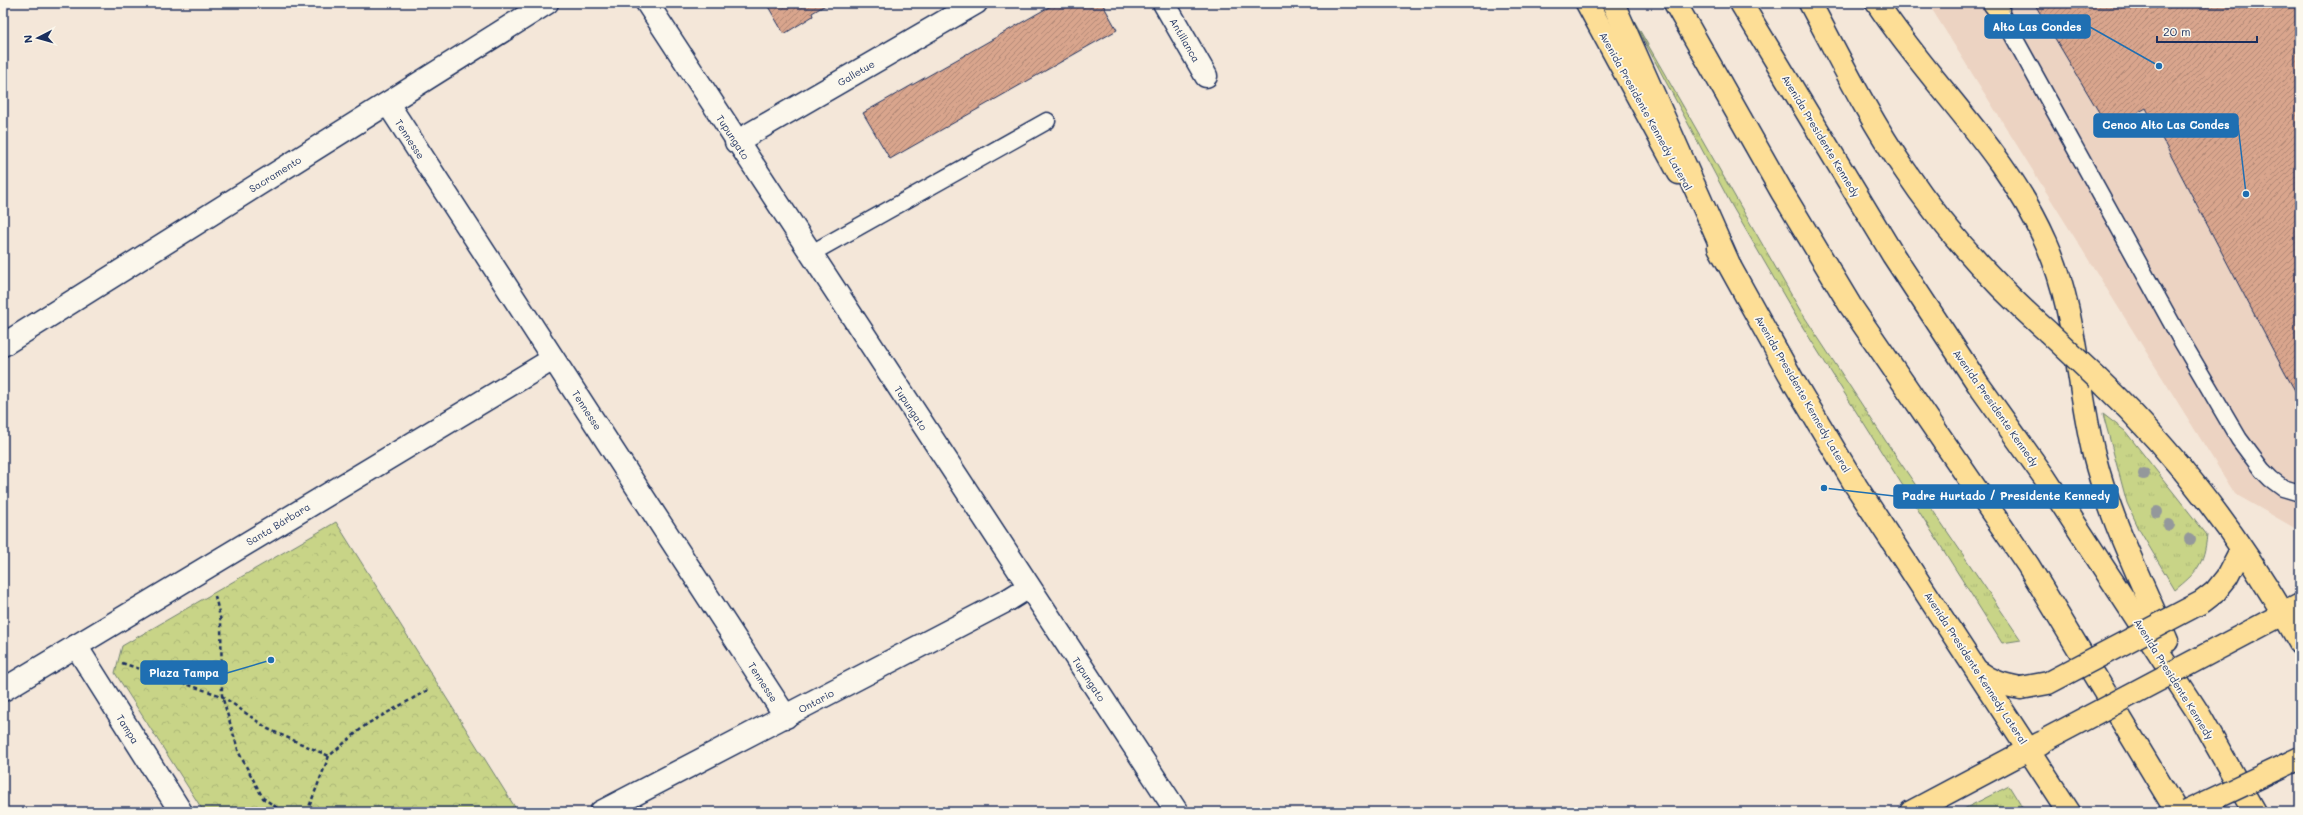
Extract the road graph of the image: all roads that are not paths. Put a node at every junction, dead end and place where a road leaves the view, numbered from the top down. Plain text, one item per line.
1 (547, 3) edge
2 (647, 3) edge
3 (976, 3) edge
4 (1164, 3) edge
5 (1587, 3) edge
6 (1613, 3) edge
7 (1675, 3) edge
8 (1741, 3) edge
9 (1810, 3) edge
10 (1877, 3) edge
11 (1996, 5) edge
12 (1206, 76) dead end
13 (388, 104) junction
14 (1047, 121) dead end
15 (736, 142) junction
16 (810, 254) junction
17 (1729, 264) junction
18 (3, 345) edge
19 (553, 358) junction
20 (2300, 493) edge
21 (2242, 550) junction
22 (1029, 587) junction
23 (2292, 609) edge
24 (2300, 643) edge
25 (76, 646) junction
26 (1976, 670) junction
27 (3, 690) edge
28 (2197, 711) junction
29 (786, 716) junction
30 (2038, 744) junction
31 (2300, 758) edge
32 (180, 812) edge
33 (602, 812) edge
34 (1175, 812) edge
35 (1911, 812) edge
36 (2069, 812) edge
37 (2177, 812) edge
38 (2186, 812) edge
39 (2254, 812) edge

1 - 13 street, Sacramento
2 - 15 street, Tupungato
3 - 15 street, Galletue
4 - 12 street, Antillanca
5 - 17 main road, Avenida Presidente Kennedy Lateral
6 - 17 main road
7 - 37 main road
8 - 28 main road, Avenida Presidente Kennedy
9 - 21 main road, bridge
10 - 28 main road
11 - 20 lane
13 - 18 street, Sacramento
13 - 19 street, Tennesse
14 - 16 lane
15 - 16 street, Tupungato
16 - 22 street, Tupungato
17 - 26 main road, Avenida Presidente Kennedy Lateral
19 - 25 street, Santa Bárbara
19 - 29 street, Tennesse
21 - 23 main road
21 - 26 main road, bridge
22 - 29 street, Ontario
22 - 34 street, Tupungato
23 - 24 main road
23 - 30 main road, bridge
25 - 27 street, Santa Bárbara
25 - 32 street, Tampa
26 - 30 main road, Avenida Presidente Kennedy Lateral
28 - 39 main road, Avenida Presidente Kennedy
29 - 33 street, Ontario
30 - 35 main road
30 - 36 main road, Avenida Presidente Kennedy Lateral
31 - 38 main road, bridge

